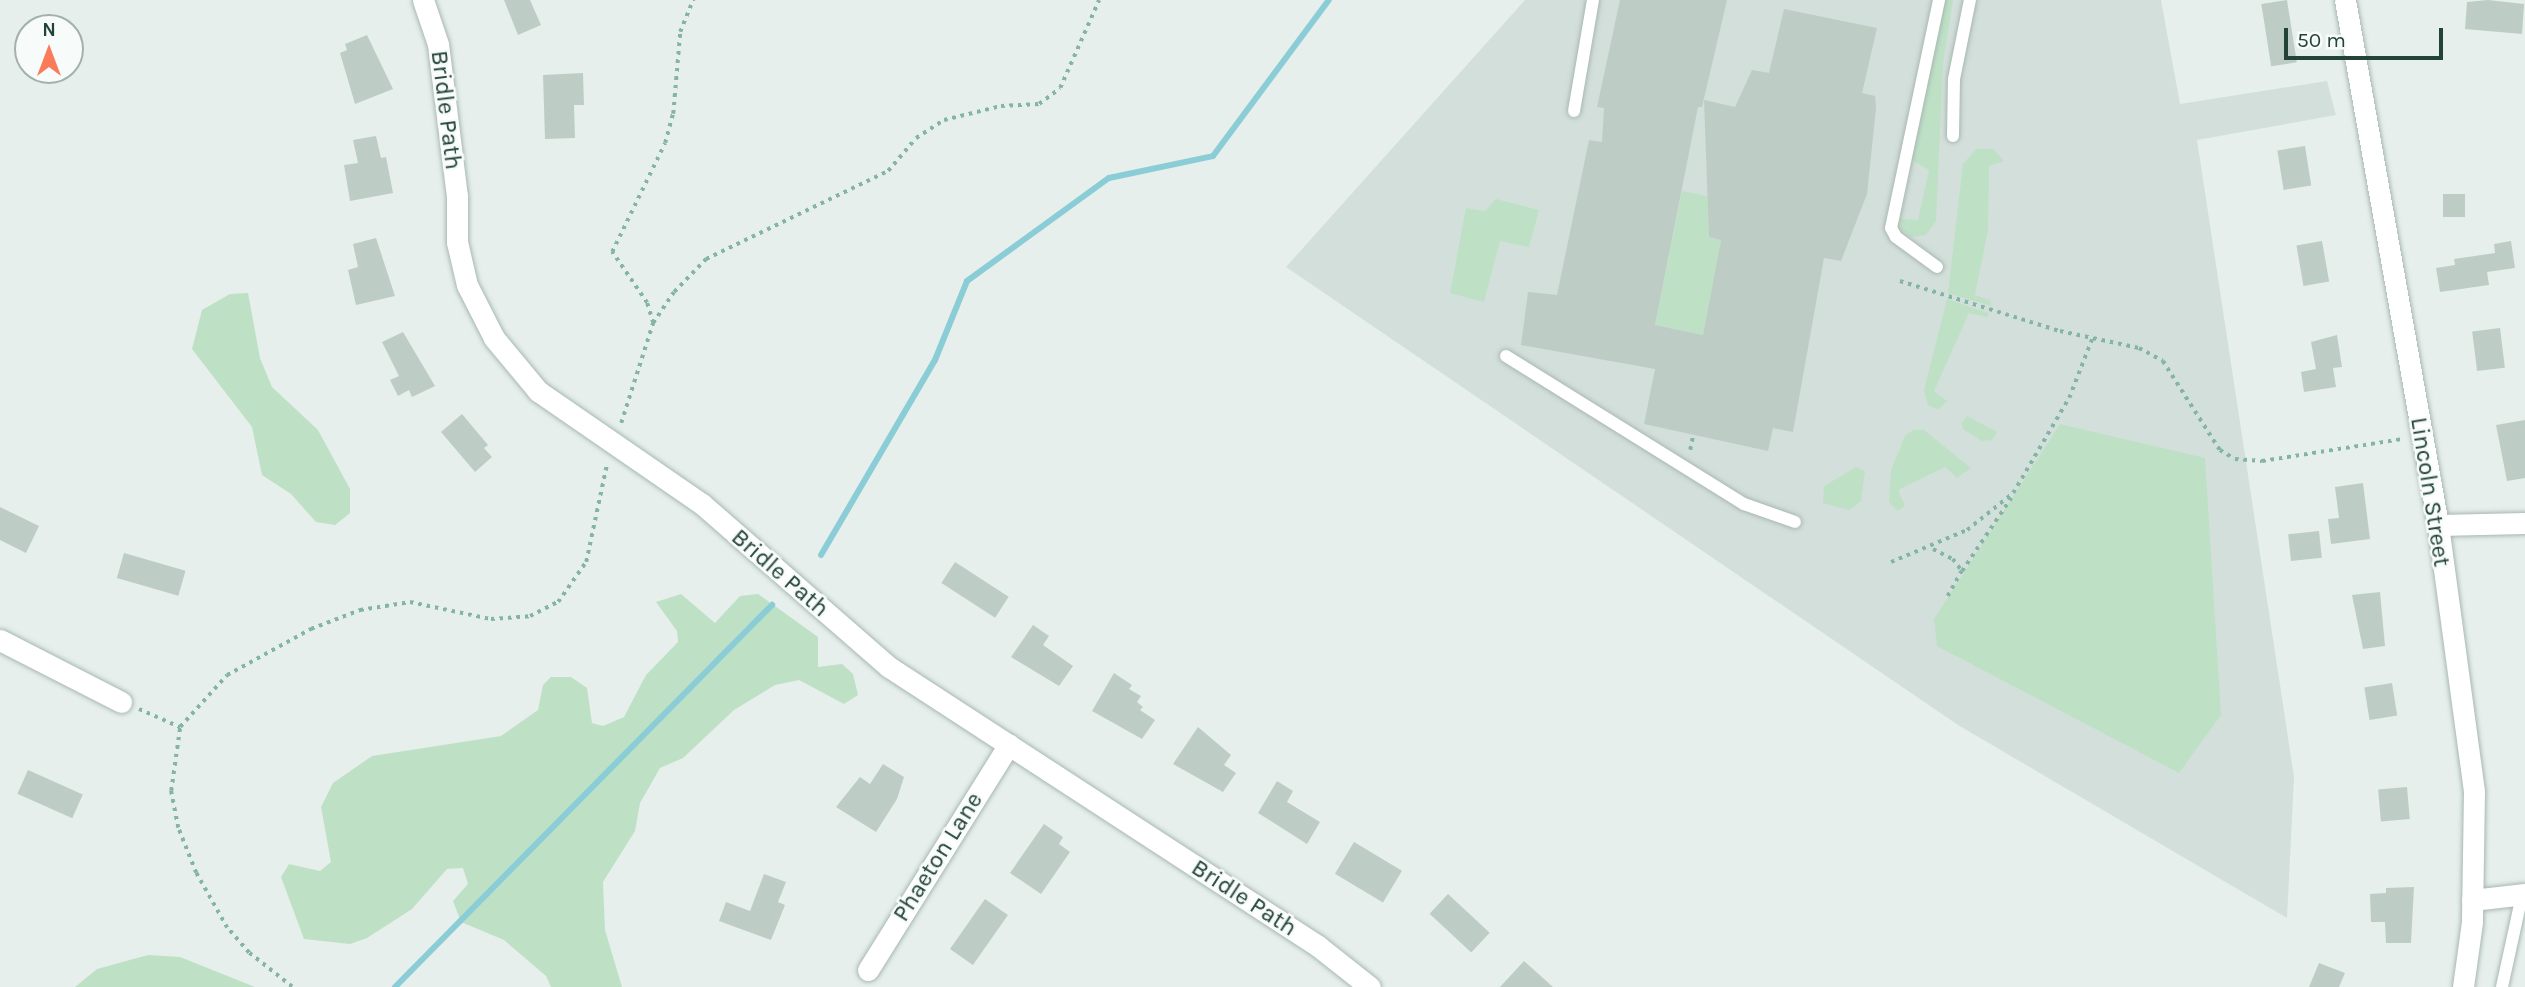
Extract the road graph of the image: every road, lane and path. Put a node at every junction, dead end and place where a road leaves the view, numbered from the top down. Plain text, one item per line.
1 (423, 0) edge
2 (693, 0) edge
3 (1099, 0) edge
4 (1593, 0) edge
5 (1939, 0) edge
6 (1970, 0) edge
7 (2345, 0) edge
8 (1573, 111) dead end
9 (1953, 136) dead end
10 (1937, 267) dead end
11 (1900, 281) dead end
12 (653, 323) junction
13 (2092, 339) junction
14 (1506, 356) dead end
15 (2421, 435) junction
16 (614, 443) junction
17 (2013, 493) junction
18 (1795, 522) dead end
19 (2525, 523) edge
20 (2438, 526) junction
21 (1931, 548) junction
22 (1891, 562) dead end
23 (1962, 571) junction
24 (1948, 596) dead end
25 (0, 640) edge
26 (121, 702) joint
27 (180, 727) junction
28 (1009, 744) junction
29 (2524, 895) edge
30 (2472, 900) junction
31 (2521, 927) edge
32 (867, 970) dead end
33 (292, 987) edge
34 (1370, 987) edge
35 (2463, 987) edge
36 (2501, 987) edge

1 - 16 street, Bridle Path
2 - 12 path
3 - 12 path
4 - 8 lane
5 - 10 lane
6 - 9 lane
7 - 15 street, Lincoln Street
11 - 13 path
12 - 16 path
13 - 15 path
13 - 17 path
14 - 18 lane
15 - 20 street, Lincoln Street
16 - 27 path
16 - 28 street, Bridle Path
17 - 21 path
17 - 23 path
19 - 20 street
20 - 30 street, Lincoln Street
21 - 22 path
21 - 23 path
23 - 24 path
25 - 26 street
26 - 27 path
27 - 33 path
28 - 32 street, Phaeton Lane
28 - 34 street, Bridle Path
29 - 30 street
29 - 31 lane
30 - 35 street, Lincoln Street
31 - 36 lane

